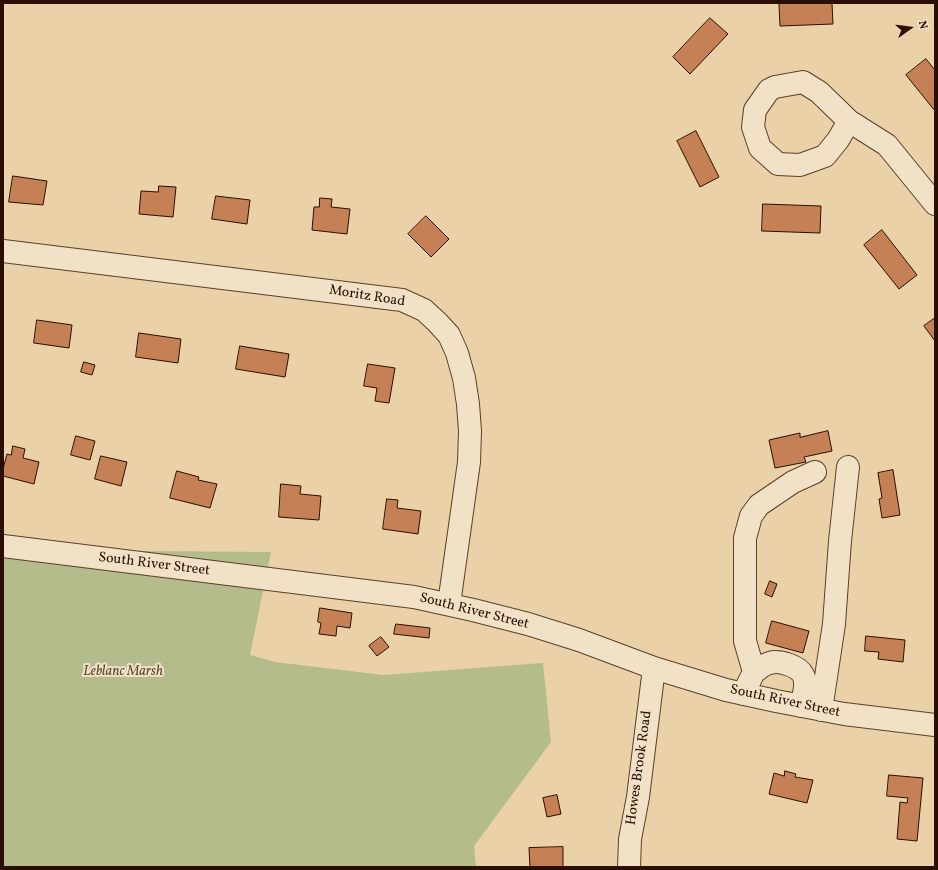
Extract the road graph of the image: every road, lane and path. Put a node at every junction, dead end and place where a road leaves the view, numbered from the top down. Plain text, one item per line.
1 (849, 121) dead end
2 (935, 204) edge
3 (3, 251) edge
4 (848, 467) dead end
5 (815, 472) dead end
6 (3, 546) edge
7 (449, 604) junction
8 (654, 668) junction
9 (754, 672) junction
10 (743, 694) junction
11 (811, 708) junction
12 (935, 726) edge
13 (629, 867) edge

1 - 2 street
3 - 7 street, Moritz Road
4 - 11 street
5 - 9 street
6 - 7 street, South River Street
7 - 8 street, South River Street
8 - 10 street, South River Street
8 - 13 street, Howes Brook Road
9 - 10 street
9 - 11 street
10 - 11 street, South River Street
11 - 12 street, South River Street

